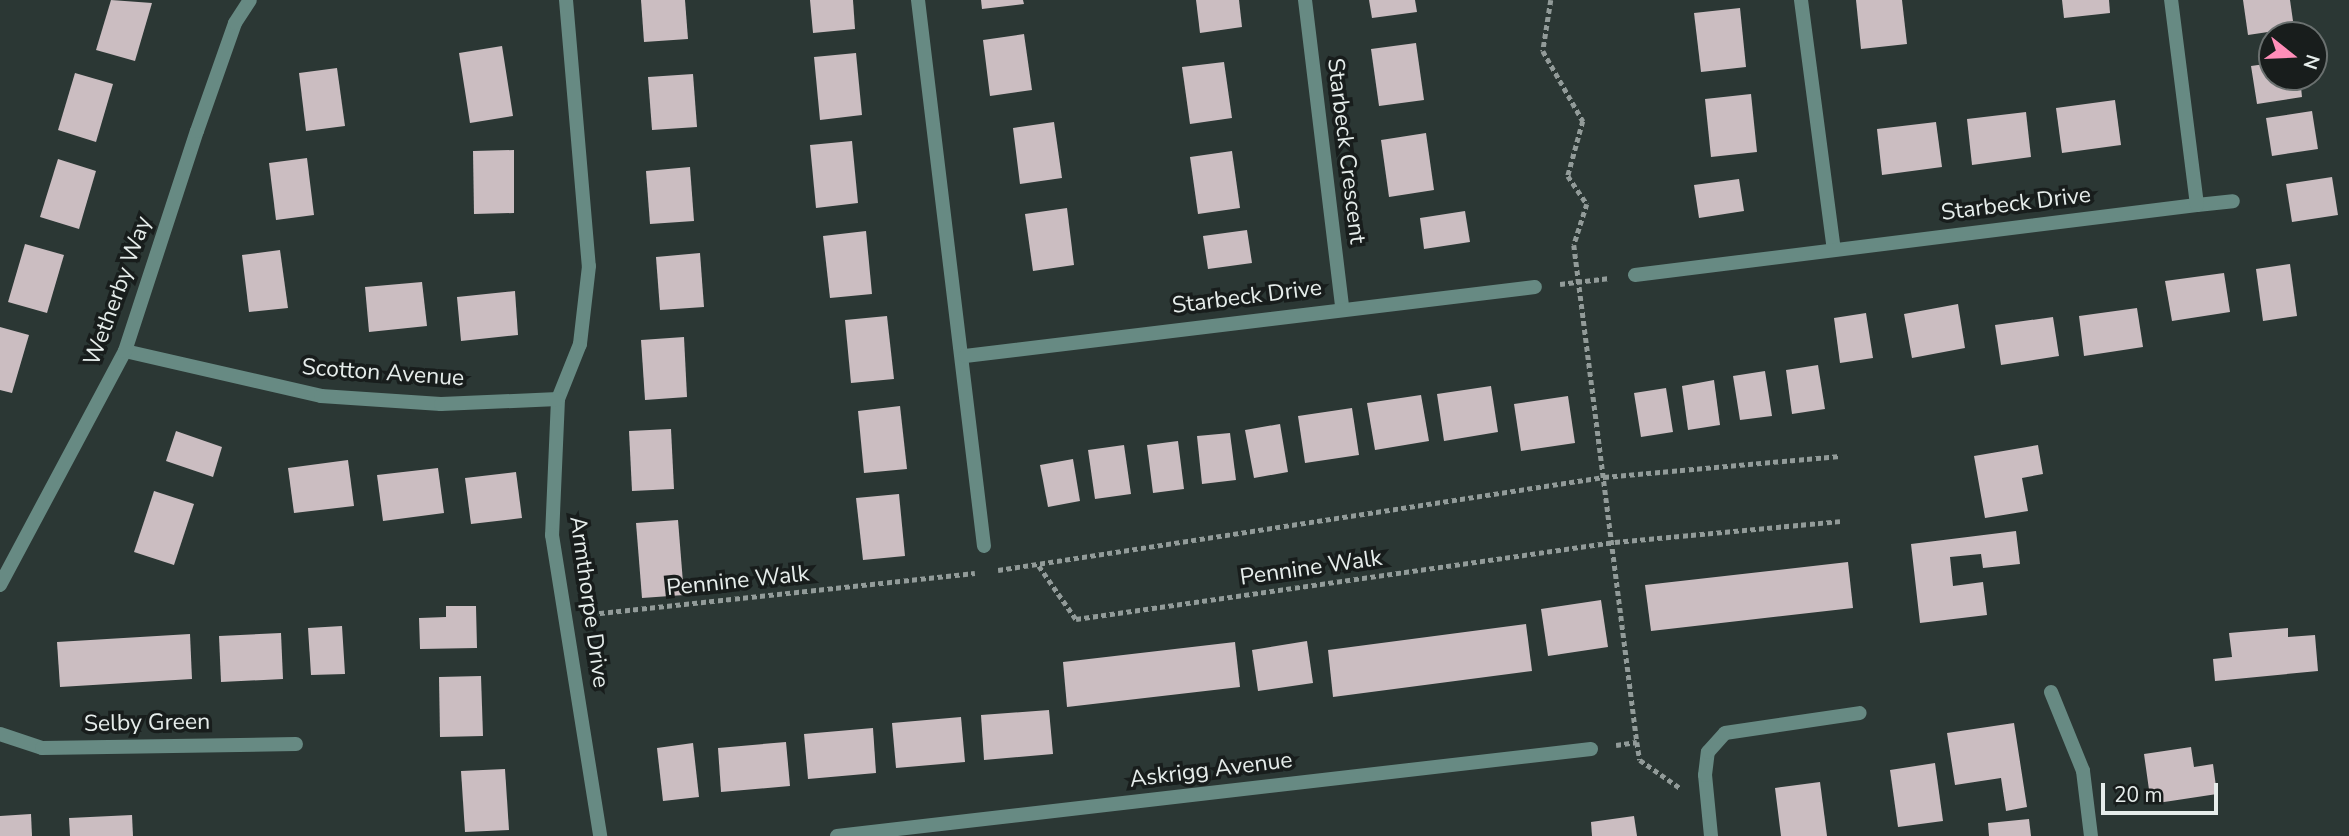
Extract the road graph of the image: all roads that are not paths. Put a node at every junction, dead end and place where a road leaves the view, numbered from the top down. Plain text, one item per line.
1 (250, 0) edge
2 (566, 0) edge
3 (918, 0) edge
4 (1305, 0) edge
5 (1801, 0) edge
6 (2171, 0) edge
7 (2232, 201) dead end
8 (2197, 205) junction
9 (1834, 249) junction
10 (1635, 275) road end
11 (1535, 287) road end
12 (1342, 308) junction
13 (125, 352) junction
14 (965, 356) junction
15 (558, 399) junction
16 (984, 546) dead end
17 (0, 585) edge
18 (2051, 692) dead end
19 (1860, 713) dead end
20 (0, 734) edge
21 (296, 744) dead end
22 (1591, 749) road end
23 (600, 836) edge
24 (837, 836) edge
25 (1711, 836) edge
26 (2091, 836) edge

1 - 13 street, Wetherby Way
2 - 15 street, Armthorpe Drive
3 - 14 street
4 - 12 street, Starbeck Crescent
5 - 9 street
6 - 8 street
7 - 8 street, Starbeck Drive
8 - 9 street, Starbeck Drive
9 - 10 street, Starbeck Drive
11 - 12 street, Starbeck Drive
12 - 14 street, Starbeck Drive
13 - 15 street, Scotton Avenue
13 - 17 street, Wetherby Way
14 - 16 street
15 - 23 street, Armthorpe Drive
18 - 26 street
19 - 25 street
20 - 21 street, Selby Green
22 - 24 street, Askrigg Avenue

